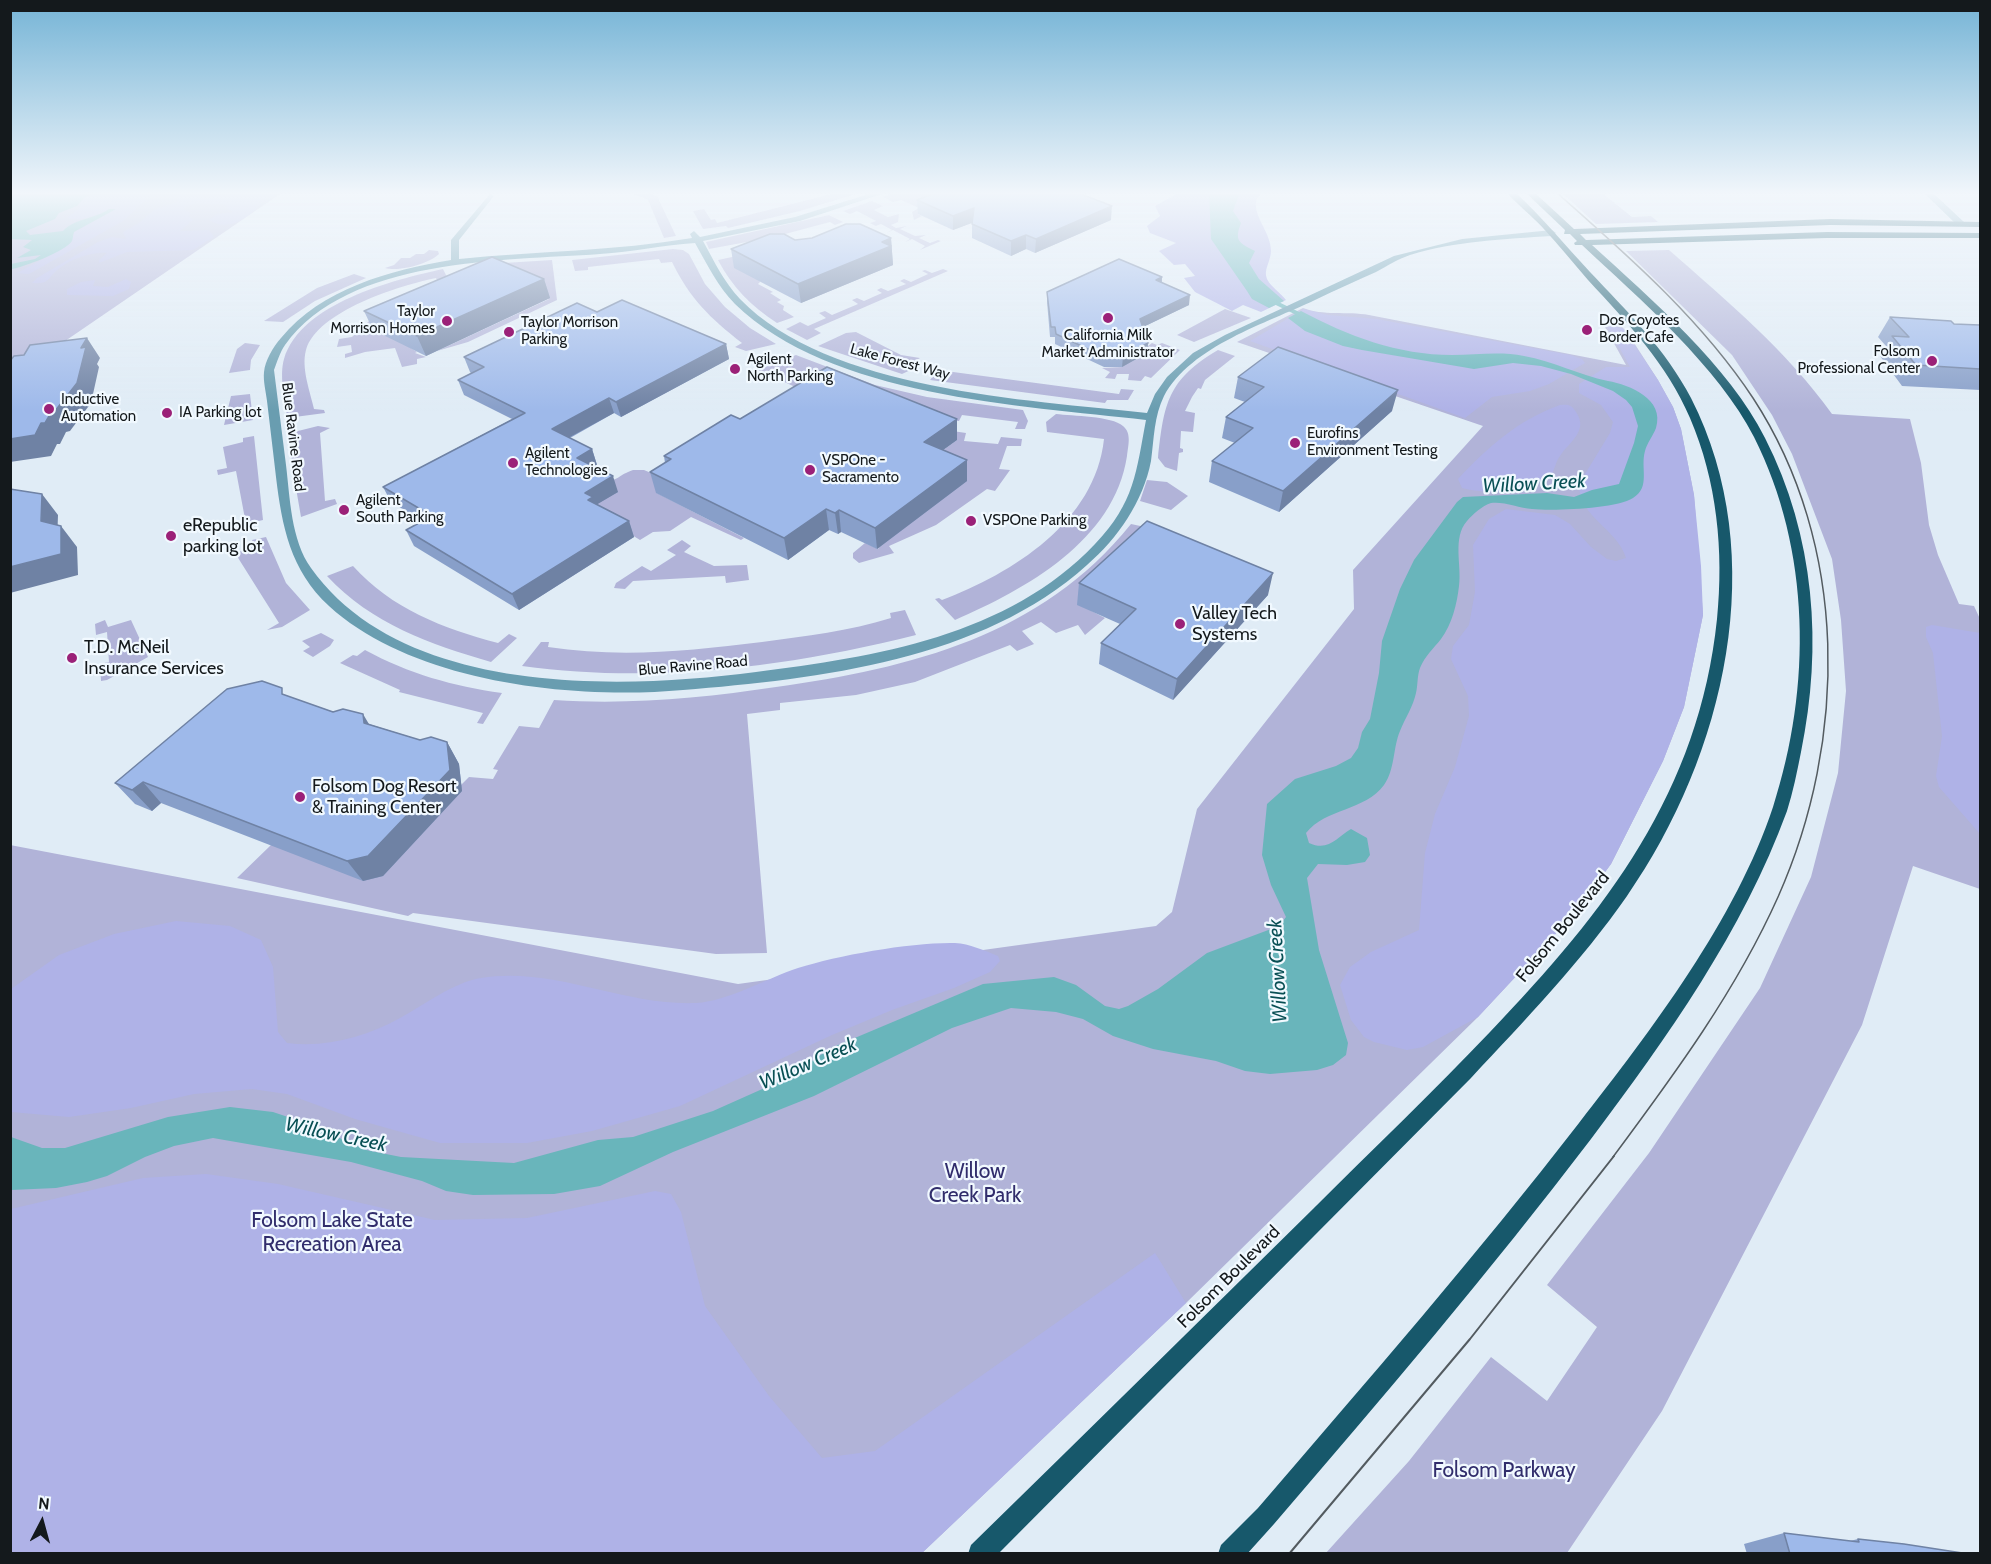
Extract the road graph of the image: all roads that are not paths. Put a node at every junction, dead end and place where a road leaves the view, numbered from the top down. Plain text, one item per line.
1 (440, 265) edge
2 (711, 265) edge
3 (1384, 265) edge
4 (1400, 265) edge
5 (1585, 265) edge
6 (1605, 265) edge
7 (1373, 270) junction
8 (1151, 417) junction
9 (980, 1554) edge
10 (1230, 1554) edge

1 - 8 street, Blue Ravine Road
2 - 8 street, Lake Forest Way
3 - 7 street, Blue Ravine Road
4 - 7 street, Blue Ravine Road
5 - 9 main road, Folsom Boulevard
6 - 10 main road, Folsom Boulevard
7 - 8 street, Blue Ravine Road

